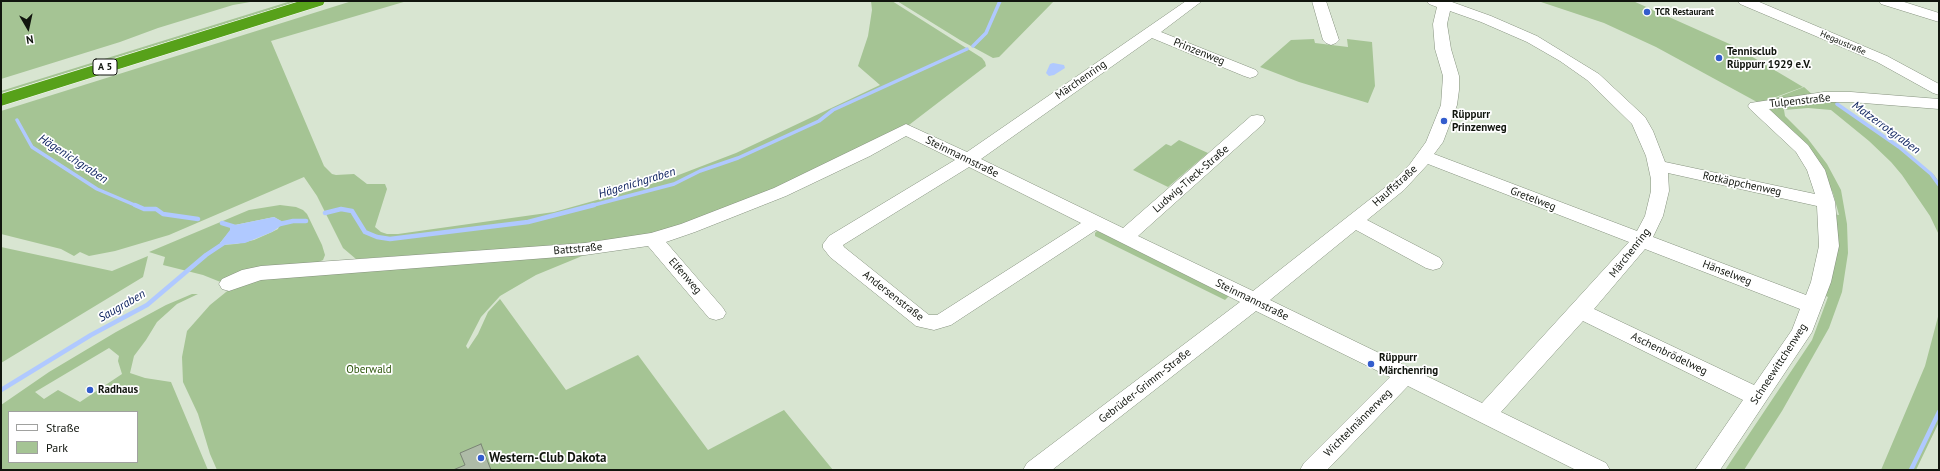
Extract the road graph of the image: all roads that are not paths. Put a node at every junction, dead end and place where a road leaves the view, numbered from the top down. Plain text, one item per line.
1 (276, 1) edge
2 (317, 1) edge
3 (1195, 1) edge
4 (1319, 1) edge
5 (1745, 1) edge
6 (1886, 1) edge
7 (1441, 2) edge
8 (1939, 18) edge
9 (1149, 32) junction
10 (1331, 40) dead end
11 (1250, 73) dead end
12 (1, 85) edge
13 (1939, 90) edge
14 (1, 100) edge
15 (1939, 104) edge
16 (1756, 106) joint
17 (1257, 120) dead end
18 (906, 129) joint
19 (1425, 157) junction
20 (968, 160) junction
21 (1658, 166) junction
22 (1826, 202) junction
23 (1354, 221) junction
24 (1095, 222) junction
25 (1125, 237) junction
26 (653, 239) junction
27 (1642, 240) junction
28 (1432, 263) dead end
29 (229, 284) dead end
30 (1255, 301) junction
31 (1813, 306) junction
32 (1580, 311) junction
33 (716, 313) dead end
34 (1404, 376) junction
35 (1758, 398) junction
36 (1485, 415) junction
37 (1588, 468) edge
38 (1035, 470) edge
39 (1312, 470) edge
40 (1707, 470) edge

1 - 12 highway, A 5
2 - 14 highway, A 5
3 - 9 street, Märchenring
4 - 10 street
5 - 13 street, Hegaustraße
6 - 8 street
7 - 19 street, Hauffstraße
7 - 21 street, Märchenring
9 - 11 street, Prinzenweg
9 - 20 street, Märchenring
15 - 16 street, Tulpenstraße
16 - 22 street, Schneewittchenweg
17 - 25 street, Ludwig-Tieck-Straße
18 - 20 street, Steinmannstraße
18 - 26 street, Battstraße
19 - 23 street, Hauffstraße
19 - 27 street, Gretelweg
20 - 24 street, Steinmannstraße
20 - 24 street, Andersenstraße
21 - 22 street, Rotkäppchenweg
21 - 27 street, Märchenring
22 - 31 street, Schneewittchenweg
23 - 28 street
23 - 30 street, Hauffstraße
24 - 25 street, Steinmannstraße
25 - 30 street, Steinmannstraße
26 - 29 street, Battstraße
26 - 33 street, Elfenweg
27 - 31 street, Hänselweg
27 - 32 street, Märchenring
30 - 34 street, Steinmannstraße
30 - 38 street, Gebrüder-Grimm-Straße
31 - 35 street, Schneewittchenweg
32 - 35 street, Aschenbrödelweg
32 - 36 street, Märchenring
34 - 36 street, Steinmannstraße
34 - 39 street, Wichtelmännerweg
35 - 40 street, Schneewittchenweg
36 - 37 street, Steinmannstraße

